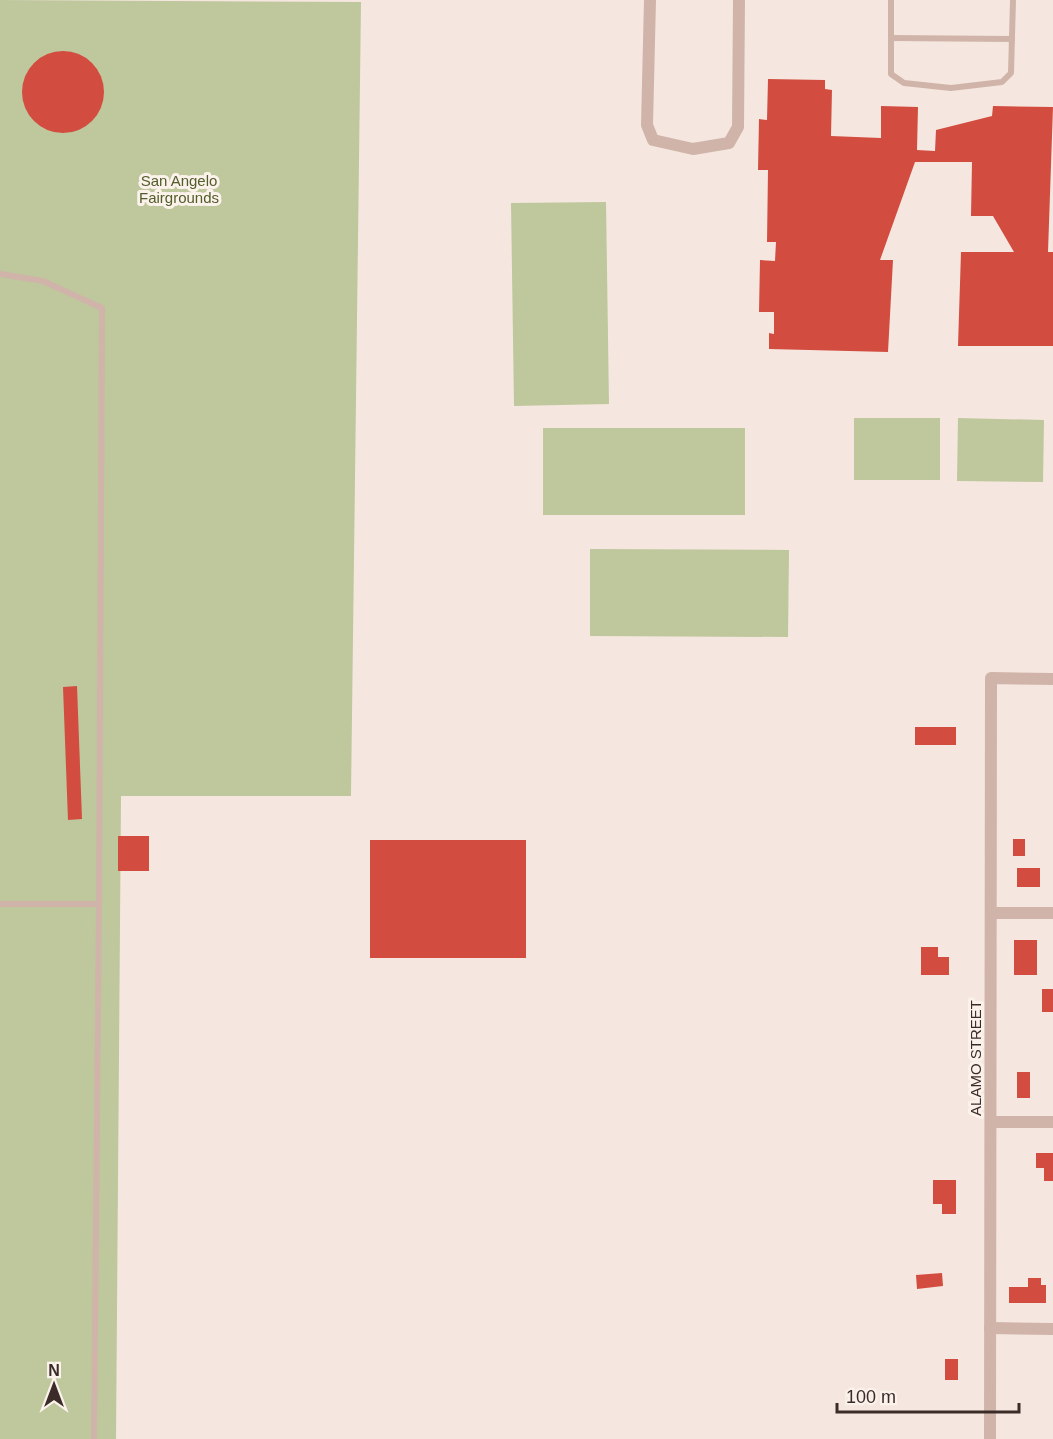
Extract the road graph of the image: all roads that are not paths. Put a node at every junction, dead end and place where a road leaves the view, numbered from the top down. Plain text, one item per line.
1 (650, 0) edge
2 (739, 0) edge
3 (891, 0) edge
4 (1013, 0) edge
5 (891, 38) junction
6 (1012, 39) junction
7 (0, 274) edge
8 (1053, 679) edge
9 (0, 904) edge
10 (99, 904) junction
11 (991, 913) junction
12 (1053, 914) edge
13 (991, 1122) junction
14 (1053, 1122) edge
15 (990, 1328) junction
16 (1053, 1329) edge
17 (94, 1439) edge
18 (990, 1439) edge

1 - 2 street
3 - 5 lane
4 - 6 lane
5 - 6 lane
5 - 6 lane
7 - 10 lane
8 - 11 street, ALAMO STREET
9 - 10 lane
10 - 17 lane
11 - 12 street
11 - 13 street, ALAMO STREET
13 - 14 street
13 - 15 street, ALAMO STREET
15 - 16 street
15 - 18 street, ALAMO STREET

